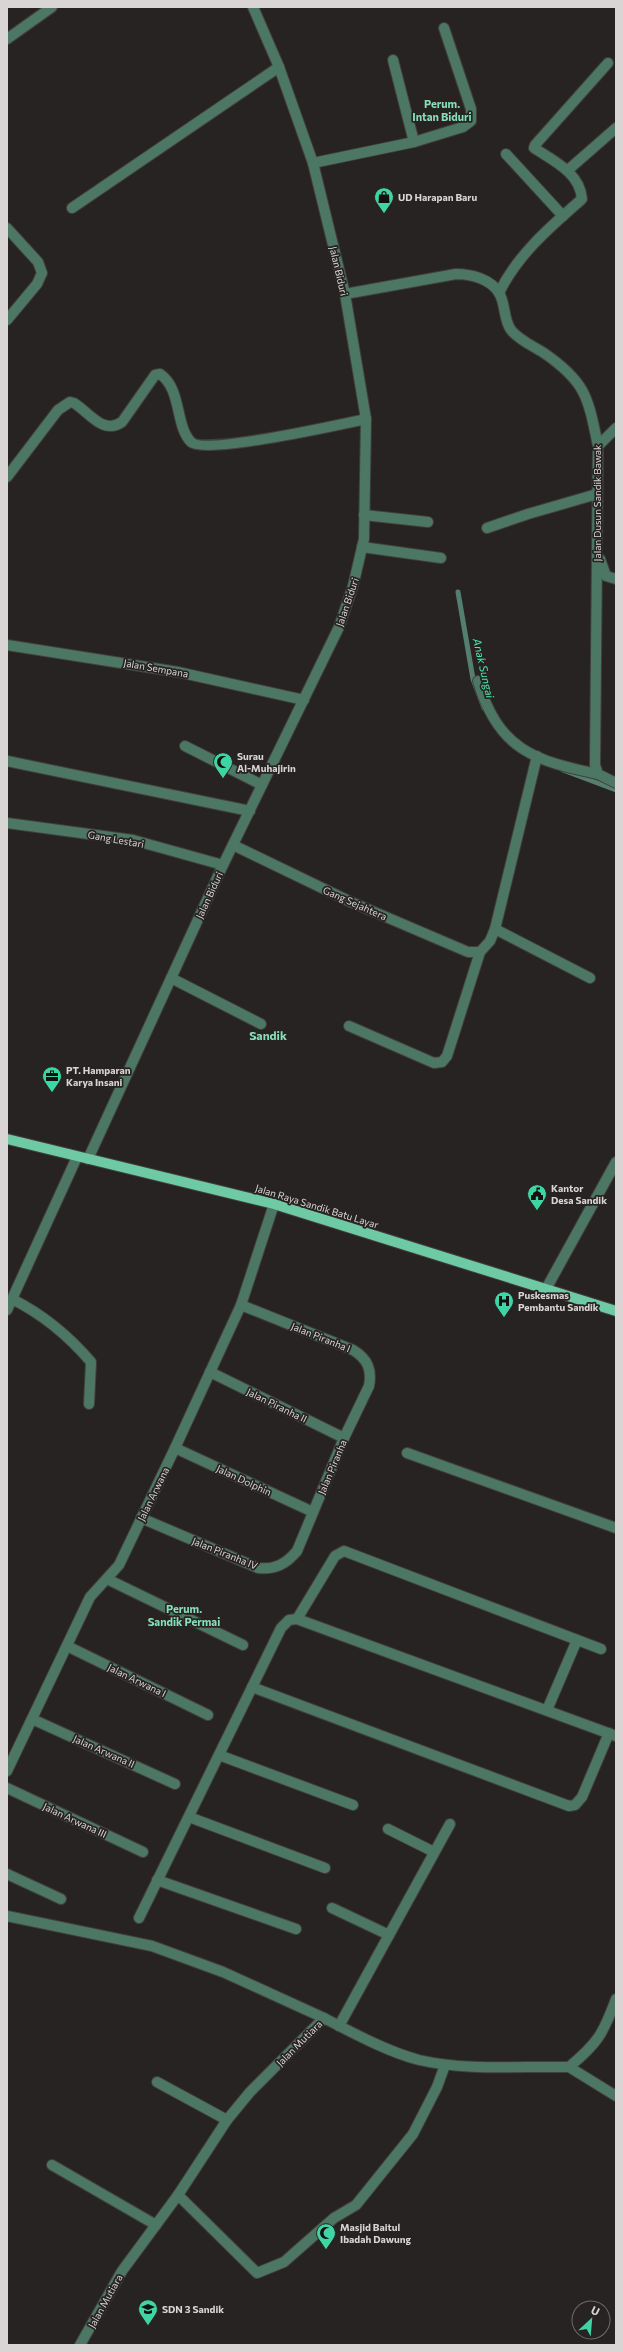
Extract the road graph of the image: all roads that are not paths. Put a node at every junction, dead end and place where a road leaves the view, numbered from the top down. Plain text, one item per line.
1 (52, 7) edge
2 (253, 7) edge
3 (444, 28) dead end
4 (7, 39) edge
5 (393, 60) dead end
6 (608, 63) dead end
7 (280, 67) junction
8 (616, 128) edge
9 (414, 142) junction
10 (506, 154) dead end
11 (313, 163) junction
12 (568, 170) junction
13 (72, 208) dead end
14 (563, 216) junction
15 (7, 228) edge
16 (499, 293) junction
17 (345, 294) junction
18 (7, 320) edge
19 (366, 419) junction
20 (616, 428) edge
21 (598, 446) junction
22 (7, 477) edge
23 (598, 494) junction
24 (364, 515) junction
25 (428, 522) dead end
26 (487, 528) dead end
27 (362, 547) junction
28 (598, 551) junction
29 (441, 558) dead end
30 (616, 579) edge
31 (7, 645) edge
32 (478, 681) dead end
33 (304, 700) junction
34 (185, 746) dead end
35 (536, 759) junction
36 (7, 762) edge
37 (598, 774) junction
38 (616, 783) edge
39 (262, 785) junction
40 (250, 811) junction
41 (7, 823) edge
42 (233, 845) junction
43 (223, 865) junction
44 (495, 929) junction
45 (480, 952) junction
46 (172, 978) junction
47 (590, 978) dead end
48 (262, 1024) dead end
49 (349, 1026) dead end
50 (7, 1139) edge
51 (77, 1157) junction
52 (88, 1159) junction
53 (616, 1162) edge
54 (274, 1204) junction
55 (546, 1289) junction
56 (12, 1299) junction
57 (240, 1305) junction
58 (7, 1310) edge
59 (616, 1311) edge
60 (210, 1372) junction
61 (366, 1393) joint
62 (89, 1404) dead end
63 (344, 1438) junction
64 (175, 1448) junction
65 (407, 1453) dead end
66 (313, 1512) junction
67 (141, 1518) junction
68 (616, 1528) edge
69 (301, 1542) joint
70 (106, 1579) junction
71 (297, 1619) junction
72 (577, 1640) junction
73 (243, 1645) dead end
74 (67, 1646) junction
75 (601, 1649) dead end
76 (252, 1687) junction
77 (547, 1710) junction
78 (208, 1715) dead end
79 (32, 1719) junction
80 (613, 1735) edge
81 (219, 1755) junction
82 (7, 1771) edge
83 (175, 1784) dead end
84 (7, 1788) edge
85 (353, 1805) dead end
86 (189, 1817) junction
87 (450, 1824) dead end
88 (388, 1829) dead end
89 (143, 1852) dead end
90 (434, 1852) junction
91 (324, 1868) dead end
92 (7, 1874) edge
93 (157, 1880) junction
94 (61, 1899) dead end
95 (332, 1908) dead end
96 (7, 1916) edge
97 (138, 1918) dead end
98 (296, 1929) dead end
99 (389, 1935) junction
100 (616, 1999) edge
101 (324, 2018) junction
102 (338, 2026) junction
103 (445, 2065) junction
104 (569, 2067) junction
105 (157, 2082) dead end
106 (616, 2096) edge
107 (227, 2120) junction
108 (52, 2165) dead end
109 (178, 2195) junction
110 (156, 2225) junction
111 (80, 2345) edge

1 - 4 street
2 - 7 street, Jalan Biduri
3 - 9 street
5 - 9 street
6 - 12 street
7 - 11 street, Jalan Biduri
7 - 13 street
8 - 12 street
9 - 11 street
10 - 14 street
11 - 17 street, Jalan Biduri
12 - 14 street
14 - 16 street
15 - 18 street
16 - 17 street
16 - 21 street, Jalan Dusun Sandik Bawak
17 - 19 street, Jalan Biduri
19 - 22 street
19 - 24 street, Jalan Biduri
20 - 21 street
21 - 23 street, Jalan Dusun Sandik Bawak
23 - 26 street
23 - 28 street, Jalan Dusun Sandik Bawak
24 - 25 street
24 - 27 street, Jalan Biduri
27 - 29 street
27 - 33 street, Jalan Biduri
28 - 30 street
28 - 37 street, Jalan Dusun Sandik Bawak
31 - 33 street, Jalan Sempana
32 - 35 street
33 - 39 street, Jalan Biduri
34 - 39 street
35 - 37 street
35 - 44 street
36 - 40 street
37 - 38 street
39 - 40 street, Jalan Biduri
40 - 42 street, Jalan Biduri
41 - 43 street, Gang Lestari
42 - 43 street, Jalan Biduri
42 - 45 street, Gang Sejahtera
43 - 46 street, Jalan Biduri
44 - 45 street
44 - 47 street
45 - 49 street
46 - 48 street
46 - 52 street, Jalan Biduri
50 - 51 main road, Jalan Raya Sandik Batu Layar
51 - 52 main road, Jalan Raya Sandik Batu Layar
51 - 56 street
52 - 54 main road, Jalan Raya Sandik Batu Layar
53 - 55 street
54 - 55 main road, Jalan Raya Sandik Batu Layar
54 - 57 street, Jalan Arwana
55 - 59 main road, Jalan Raya Sandik Batu Layar
56 - 58 street
56 - 62 street
57 - 60 street, Jalan Arwana
57 - 61 street, Jalan Piranha I
60 - 63 street, Jalan Piranha II
60 - 64 street, Jalan Arwana
61 - 63 street, Jalan Piranha
63 - 66 street, Jalan Piranha
64 - 66 street, Jalan Dolphin
64 - 67 street, Jalan Arwana
65 - 68 street
66 - 69 street, Jalan Piranha
67 - 69 street, Jalan Piranha IV
67 - 70 street, Jalan Arwana
70 - 73 street
70 - 74 street, Jalan Arwana
71 - 72 street
71 - 76 street
71 - 77 street
72 - 75 street
72 - 77 street
74 - 78 street, Jalan Arwana I
74 - 79 street, Jalan Arwana
76 - 80 street
76 - 81 street
77 - 80 street
79 - 82 street, Jalan Arwana
79 - 83 street, Jalan Arwana II
81 - 85 street
81 - 86 street
84 - 89 street, Jalan Arwana III
86 - 91 street
86 - 93 street
87 - 90 street
88 - 90 street
90 - 99 street
92 - 94 street
93 - 97 street
93 - 98 street
95 - 99 street
96 - 101 street
99 - 102 street
100 - 104 street
101 - 102 street, Jalan Mutiara
101 - 107 street, Jalan Mutiara
102 - 103 street, Jalan Mutiara
103 - 104 street, Jalan Mutiara
103 - 109 street
104 - 106 street
105 - 107 street
107 - 109 street, Jalan Mutiara
108 - 110 street
109 - 110 street, Jalan Mutiara
110 - 111 street, Jalan Mutiara

